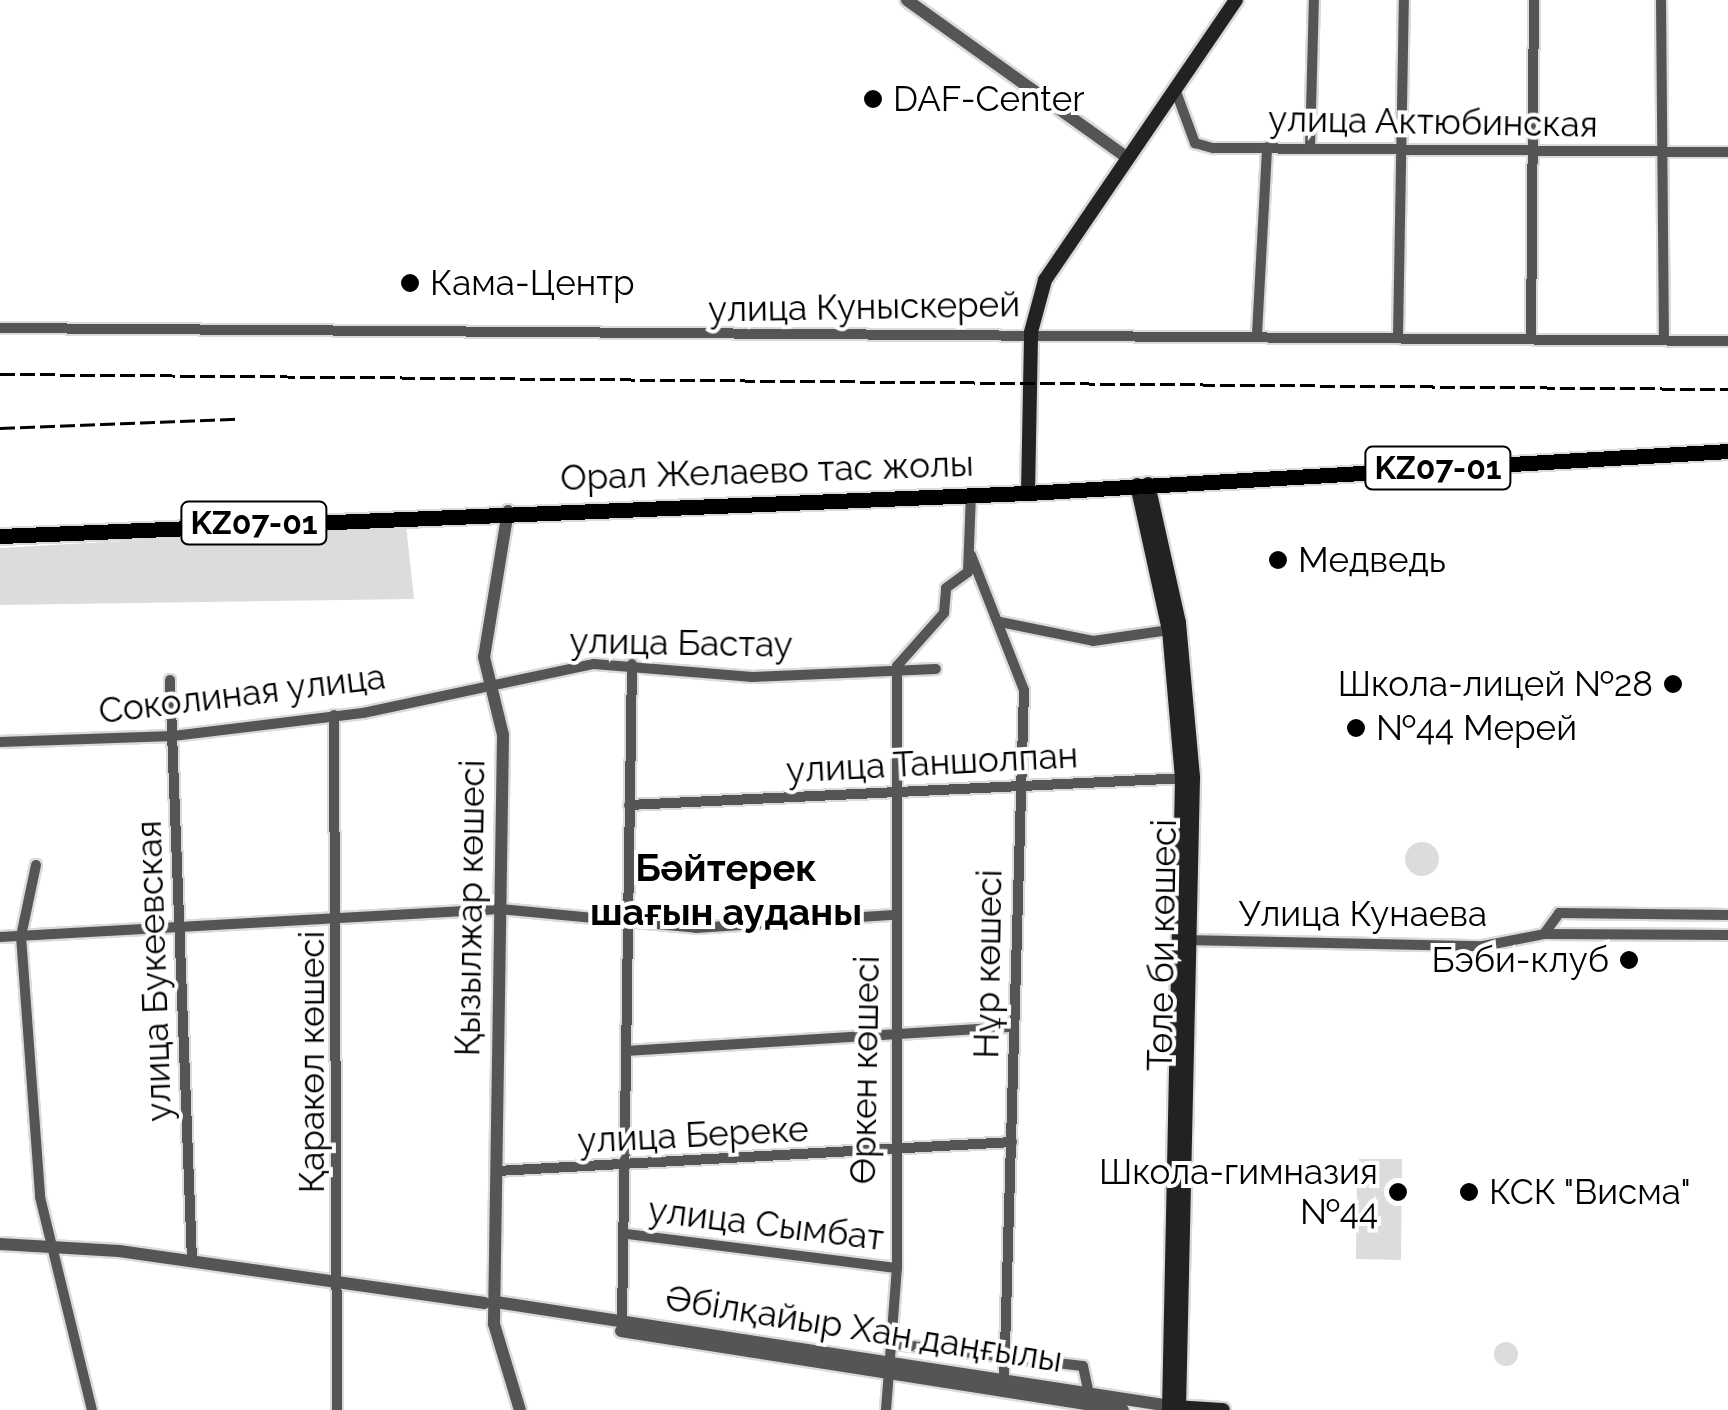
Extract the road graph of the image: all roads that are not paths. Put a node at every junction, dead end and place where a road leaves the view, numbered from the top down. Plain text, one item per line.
1 (907, 0) edge
2 (1236, 0) edge
3 (1314, 0) edge
4 (1404, 0) edge
5 (1534, 0) edge
6 (1661, 0) edge
7 (1176, 89) junction
8 (1267, 147) junction
9 (1310, 148) junction
10 (1404, 149) junction
11 (1532, 150) junction
12 (1661, 151) junction
13 (1728, 152) edge
14 (1128, 158) junction
15 (0, 328) edge
16 (1031, 332) junction
17 (1257, 334) junction
18 (1398, 336) junction
19 (1531, 338) junction
20 (1664, 340) junction
21 (1728, 341) edge
22 (1728, 452) edge
23 (1143, 484) junction
24 (1028, 493) junction
25 (971, 494) junction
26 (508, 511) junction
27 (0, 536) edge
28 (967, 545) junction
29 (1000, 622) junction
30 (1169, 630) junction
31 (632, 664) junction
32 (897, 666) junction
33 (936, 669) dead end
34 (170, 680) dead end
35 (486, 680) junction
36 (334, 715) junction
37 (174, 736) junction
38 (0, 742) edge
39 (1188, 778) junction
40 (1020, 787) junction
41 (893, 794) junction
42 (629, 805) junction
43 (36, 865) dead end
44 (500, 908) junction
45 (894, 915) junction
46 (1728, 915) edge
47 (340, 917) junction
48 (623, 924) junction
49 (180, 928) junction
50 (1544, 934) junction
51 (1728, 935) edge
52 (21, 936) junction
53 (0, 937) edge
54 (1186, 940) junction
55 (1013, 1027) junction
56 (894, 1031) junction
57 (627, 1051) junction
58 (1012, 1142) junction
59 (891, 1149) junction
60 (625, 1170) junction
61 (497, 1171) junction
62 (627, 1234) junction
63 (0, 1244) edge
64 (49, 1246) junction
65 (192, 1260) junction
66 (897, 1268) junction
67 (338, 1278) junction
68 (492, 1305) junction
69 (622, 1322) junction
70 (895, 1344) junction
71 (1010, 1357) junction
72 (891, 1375) junction
73 (1003, 1386) junction
74 (1089, 1395) junction
75 (1174, 1408) edge
76 (92, 1410) edge
77 (337, 1410) edge
78 (520, 1410) edge
79 (886, 1410) edge
80 (1123, 1410) edge
81 (1223, 1410) edge

1 - 14 street
2 - 7 main road
3 - 9 street
4 - 10 street
5 - 11 street
6 - 12 street
7 - 8 street, улица Актюбинская
7 - 14 main road
8 - 9 street, улица Актюбинская
8 - 17 street
9 - 10 street, улица Актюбинская
10 - 11 street, улица Актюбинская
10 - 18 street
11 - 12 street, улица Актюбинская
11 - 19 street
12 - 13 street, улица Актюбинская
12 - 20 street
14 - 16 main road
15 - 16 street, улица Куныскерей
16 - 17 street, улица Куныскерей
16 - 24 main road
17 - 18 street, улица Куныскерей
18 - 19 street, улица Куныскерей
19 - 20 street, улица Куныскерей
20 - 21 street, улица Куныскерей
22 - 23 main road, KZ07-01
23 - 24 main road, KZ07-01
23 - 30 main road, Төле би көшесі
23 - 39 main road, Төле би көшесі
24 - 25 main road, Орал Желаево тас жолы / KZ07-01
25 - 26 main road, Орал Желаево тас жолы / KZ07-01
25 - 28 street
26 - 27 main road, KZ07-01
26 - 35 street, Қызылжар көшесі
28 - 29 street, Нұр көшесі
28 - 32 street
29 - 30 street
29 - 40 street, Нұр көшесі
30 - 39 main road, Төле би көшесі
31 - 32 street, улица Бастау
31 - 35 street, улица Бастау
31 - 42 street
32 - 33 street, улица Бастау
32 - 41 street, Өркен көшесі
34 - 37 street, улица Букеевская
35 - 36 street, Соколиная улица
35 - 44 street, Қызылжар көшесі
36 - 37 street, Соколиная улица
36 - 47 street, Қаракөл көшесі
37 - 38 street, Соколиная улица
37 - 49 street, улица Букеевская
39 - 40 street, улица Таншолпан
39 - 54 main road, Төле би көшесі
40 - 41 street, улица Таншолпан
40 - 55 street, Нұр көшесі
41 - 42 street, улица Таншолпан
41 - 45 street, Өркен көшесі
42 - 48 street
43 - 52 street
44 - 47 street
44 - 48 street
44 - 61 street, Қызылжар көшесі
45 - 48 street
45 - 56 street, Өркен көшесі
46 - 50 street, Улица Кунаева
47 - 49 street
47 - 67 street, Қаракөл көшесі
48 - 57 street
49 - 52 street
49 - 65 street, улица Букеевская
50 - 51 street, Улица Кунаева
50 - 54 street, Улица Кунаева
52 - 53 street
52 - 64 street
54 - 75 main road, Төле би көшесі
55 - 56 street
55 - 58 street, Нұр көшесі
56 - 57 street
56 - 59 street, Өркен көшесі
57 - 60 street
58 - 59 street, улица Береке
58 - 71 street, Нұр көшесі
59 - 60 street, улица Береке
59 - 66 street, Өркен көшесі
60 - 61 street, улица Береке
60 - 62 street
61 - 68 street, Қызылжар көшесі
62 - 66 street, улица Сымбат
62 - 69 street
63 - 64 street
64 - 65 street
64 - 76 street
65 - 67 street
66 - 70 street, Өркен көшесі
67 - 68 street
67 - 77 street, Қаракөл көшесі
68 - 69 street, Әбілқайыр Хан даңғылы
68 - 72 street, Әбілқайыр Хан даңғылы
68 - 78 street, Қызылжар көшесі
69 - 72 street, Әбілқайыр Хан даңғылы
70 - 71 street
70 - 72 street, Өркен көшесі
71 - 73 street, Нұр көшесі
71 - 74 street
72 - 73 street, Әбілқайыр Хан даңғылы
72 - 79 street, Өркен көшесі
73 - 74 street, Әбілқайыр Хан даңғылы
73 - 80 street, Әбілқайыр Хан даңғылы
74 - 75 street, Әбілқайыр Хан даңғылы
75 - 81 main road, Әбілқайыр Хан даңғылы

